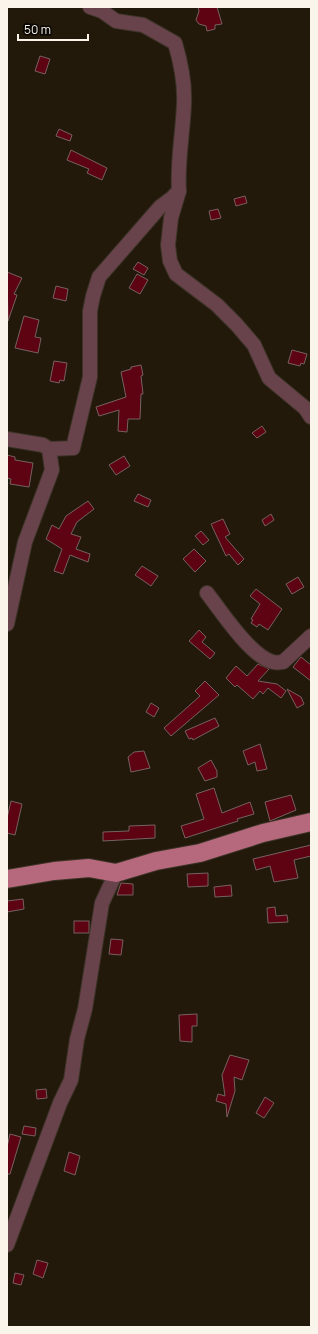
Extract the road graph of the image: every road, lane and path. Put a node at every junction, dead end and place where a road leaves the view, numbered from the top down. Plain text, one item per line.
1 (90, 7) edge
2 (179, 191) junction
3 (311, 417) edge
4 (7, 438) edge
5 (73, 448) junction
6 (49, 449) junction
7 (52, 470) junction
8 (207, 593) dead end
9 (7, 624) edge
10 (311, 636) edge
11 (311, 822) edge
12 (116, 873) junction
13 (7, 879) edge
14 (7, 1245) edge

1 - 2 street
2 - 3 street
2 - 5 street
4 - 6 street
5 - 6 street
5 - 7 street
6 - 7 street
7 - 9 street
8 - 10 street
11 - 12 main road
12 - 13 main road
12 - 14 street

